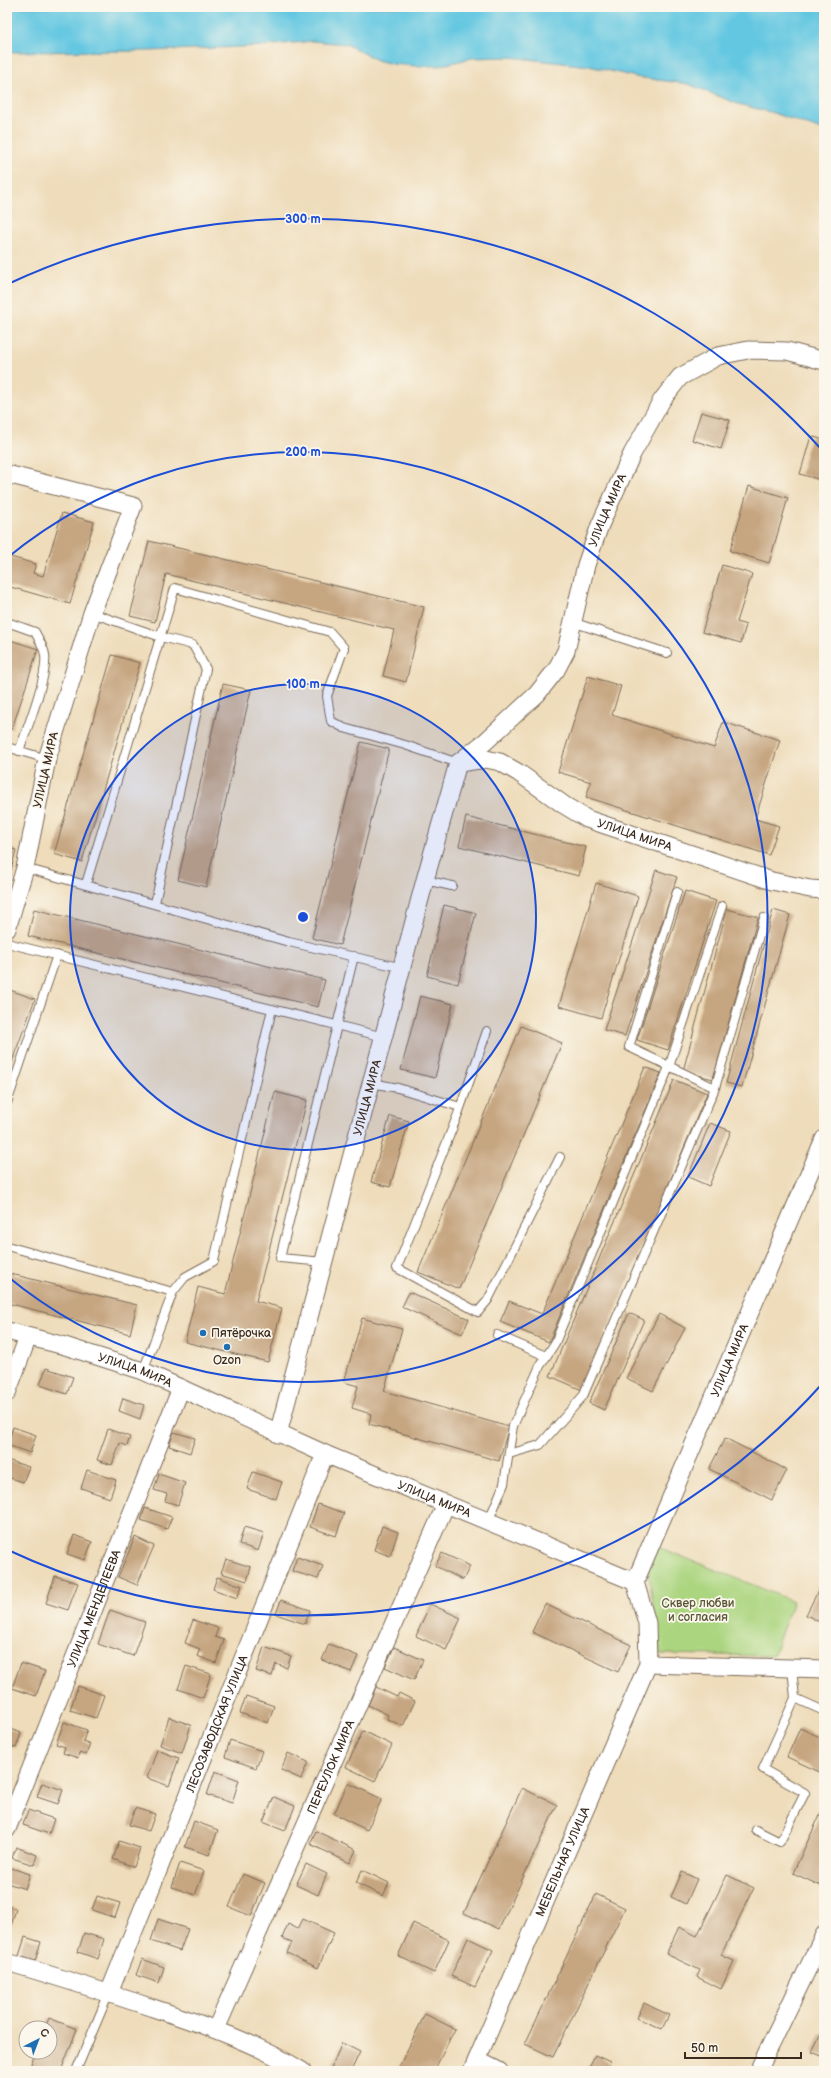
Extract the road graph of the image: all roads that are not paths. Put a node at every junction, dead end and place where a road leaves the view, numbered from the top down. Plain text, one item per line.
1 (824, 361) edge
2 (7, 474) edge
3 (92, 613) junction
4 (7, 622) edge
5 (572, 622) junction
6 (161, 636) junction
7 (667, 654) dead end
8 (7, 747) edge
9 (19, 751) junction
10 (47, 759) junction
11 (458, 763) junction
12 (25, 868) junction
13 (425, 880) junction
14 (86, 884) junction
15 (452, 886) dead end
16 (824, 890) edge
17 (677, 892) dead end
18 (154, 903) junction
19 (722, 906) dead end
20 (9, 912) edge
21 (764, 918) dead end
22 (7, 929) edge
23 (7, 943) edge
24 (57, 955) junction
25 (354, 956) junction
26 (403, 968) junction
27 (272, 1009) junction
28 (337, 1025) junction
29 (487, 1031) dead end
30 (384, 1037) junction
31 (669, 1068) junction
32 (372, 1083) junction
33 (715, 1088) junction
34 (7, 1103) edge
35 (460, 1107) junction
36 (824, 1139) edge
37 (560, 1157) dead end
38 (7, 1246) edge
39 (324, 1262) junction
40 (173, 1292) junction
41 (7, 1331) edge
42 (497, 1335) dead end
43 (28, 1337) junction
44 (546, 1356) junction
45 (143, 1371) junction
46 (181, 1388) junction
47 (7, 1393) edge
48 (278, 1434) junction
49 (325, 1454) junction
50 (509, 1454) junction
51 (446, 1504) junction
52 (488, 1522) junction
53 (635, 1582) junction
54 (648, 1664) junction
55 (792, 1668) junction
56 (824, 1669) edge
57 (795, 1698) junction
58 (824, 1711) edge
59 (7, 1829) edge
60 (756, 1830) dead end
61 (824, 1935) edge
62 (7, 1962) edge
63 (109, 1993) junction
64 (216, 2029) junction
65 (474, 2066) edge
66 (76, 2071) edge
67 (302, 2071) edge
68 (499, 2071) edge
69 (758, 2071) edge

1 - 5 street, УЛИЦА МИРА
2 - 3 street, УЛИЦА МИРА
3 - 6 lane
3 - 10 street, УЛИЦА МИРА
4 - 9 lane
5 - 7 lane
5 - 11 street, УЛИЦА МИРА
6 - 11 lane
6 - 14 lane
6 - 18 lane
8 - 9 lane
9 - 10 lane
10 - 12 street, УЛИЦА МИРА
11 - 13 street, УЛИЦА МИРА
11 - 16 street, УЛИЦА МИРА
12 - 14 lane
12 - 20 street, УЛИЦА МИРА
13 - 15 lane
13 - 26 street, УЛИЦА МИРА
14 - 18 lane
17 - 31 lane
18 - 25 lane
19 - 31 lane
20 - 22 street, УЛИЦА МИРА
21 - 33 lane
23 - 24 lane
24 - 27 lane
24 - 34 lane
25 - 26 lane
25 - 28 lane
26 - 30 street, УЛИЦА МИРА
27 - 28 lane
27 - 40 lane
28 - 30 lane
28 - 39 lane
29 - 35 lane
30 - 32 street, УЛИЦА МИРА
31 - 33 lane
31 - 44 lane
32 - 35 lane
32 - 39 street, УЛИЦА МИРА
33 - 50 lane
35 - 37 lane
36 - 53 street, УЛИЦА МИРА
38 - 40 lane
39 - 48 street, УЛИЦА МИРА
40 - 45 lane
41 - 43 street, УЛИЦА МИРА
42 - 44 lane
43 - 45 street, УЛИЦА МИРА
43 - 47 street
44 - 50 lane
45 - 46 street, УЛИЦА МИРА
46 - 48 street, УЛИЦА МИРА
46 - 59 street, УЛИЦА МЕНДЕЛЕЕВА
48 - 49 street, УЛИЦА МИРА
49 - 51 street, УЛИЦА МИРА
49 - 63 street, ЛЕСОЗАВОДСКАЯ УЛИЦА
50 - 52 lane
51 - 52 street, УЛИЦА МИРА
51 - 64 street, ПЕРЕУЛОК МИРА
52 - 53 street, УЛИЦА МИРА
53 - 54 street
54 - 55 street
54 - 65 street, МЕБЕЛЬНАЯ УЛИЦА
55 - 56 street
55 - 57 lane
57 - 58 lane
57 - 60 lane
61 - 69 street
62 - 63 street
63 - 64 street
63 - 66 lane
64 - 67 street
65 - 68 street, МЕБЕЛЬНАЯ УЛИЦА

